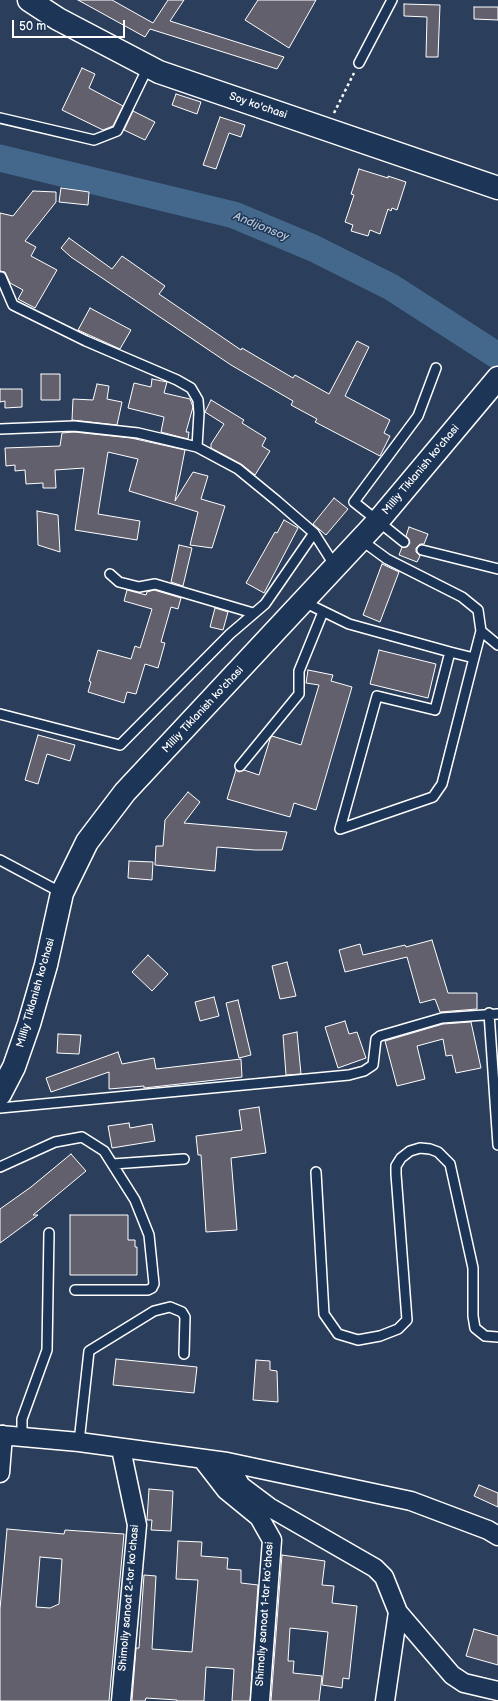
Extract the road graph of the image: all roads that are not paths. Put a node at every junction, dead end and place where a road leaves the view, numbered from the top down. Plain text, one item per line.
1 (29, 0) edge
2 (392, 0) edge
3 (359, 63) road end
4 (148, 67) junction
5 (0, 118) edge
6 (498, 188) edge
7 (0, 277) edge
8 (436, 368) dead end
9 (498, 378) edge
10 (0, 429) edge
11 (197, 448) junction
12 (378, 521) junction
13 (314, 533) junction
14 (361, 540) junction
15 (404, 542) dead end
16 (422, 550) dead end
17 (336, 567) junction
18 (498, 570) edge
19 (110, 574) dead end
20 (304, 602) junction
21 (323, 612) junction
22 (253, 613) junction
23 (481, 631) junction
24 (498, 645) edge
25 (450, 652) junction
26 (474, 658) junction
27 (0, 714) edge
28 (240, 766) dead end
29 (0, 860) edge
30 (62, 893) junction
31 (493, 1013) edge
32 (0, 1094) edge
33 (0, 1108) edge
34 (498, 1145) edge
35 (184, 1159) dead end
36 (113, 1164) junction
37 (0, 1166) edge
38 (316, 1172) dead end
39 (49, 1233) dead end
40 (75, 1290) dead end
41 (498, 1337) edge
42 (184, 1354) dead end
43 (2, 1435) edge
44 (22, 1436) junction
45 (78, 1442) junction
46 (122, 1448) junction
47 (202, 1459) junction
48 (227, 1462) junction
49 (0, 1473) edge
50 (498, 1536) edge
51 (398, 1612) junction
52 (498, 1691) edge
53 (121, 1701) edge
54 (260, 1701) edge
55 (385, 1701) edge

1 - 4 main road, Soy ko'chasi
2 - 3 lane
4 - 5 lane
4 - 6 main road, Soy ko'chasi
7 - 11 lane
8 - 12 lane
9 - 12 main road, Milliy Tiklanish ko'chasi
10 - 11 lane
11 - 13 lane
12 - 14 main road, Milliy Tiklanish ko'chasi
12 - 15 lane
13 - 17 lane
13 - 22 lane
14 - 17 main road, Milliy Tiklanish ko'chasi
14 - 23 lane
16 - 18 lane
17 - 20 main road, Milliy Tiklanish ko'chasi
19 - 22 lane
20 - 21 lane
20 - 30 main road, Milliy Tiklanish ko'chasi
21 - 25 lane
21 - 28 lane
22 - 27 lane
23 - 24 lane
23 - 26 lane
25 - 26 lane
25 - 26 lane
29 - 30 lane
30 - 32 main road, Milliy Tiklanish ko'chasi
31 - 33 lane
31 - 34 lane
35 - 36 lane
36 - 37 lane
36 - 40 lane
38 - 41 lane
39 - 44 lane
42 - 45 lane
43 - 44 street
43 - 49 street
44 - 45 street
45 - 46 street
46 - 47 street
46 - 53 street, Shimoliy sanoat 2-tor koʻchasi
47 - 48 street
47 - 54 street, Shimoliy sanoat 1-tor koʻchasi
48 - 50 street
48 - 51 street
51 - 52 street
51 - 55 street

